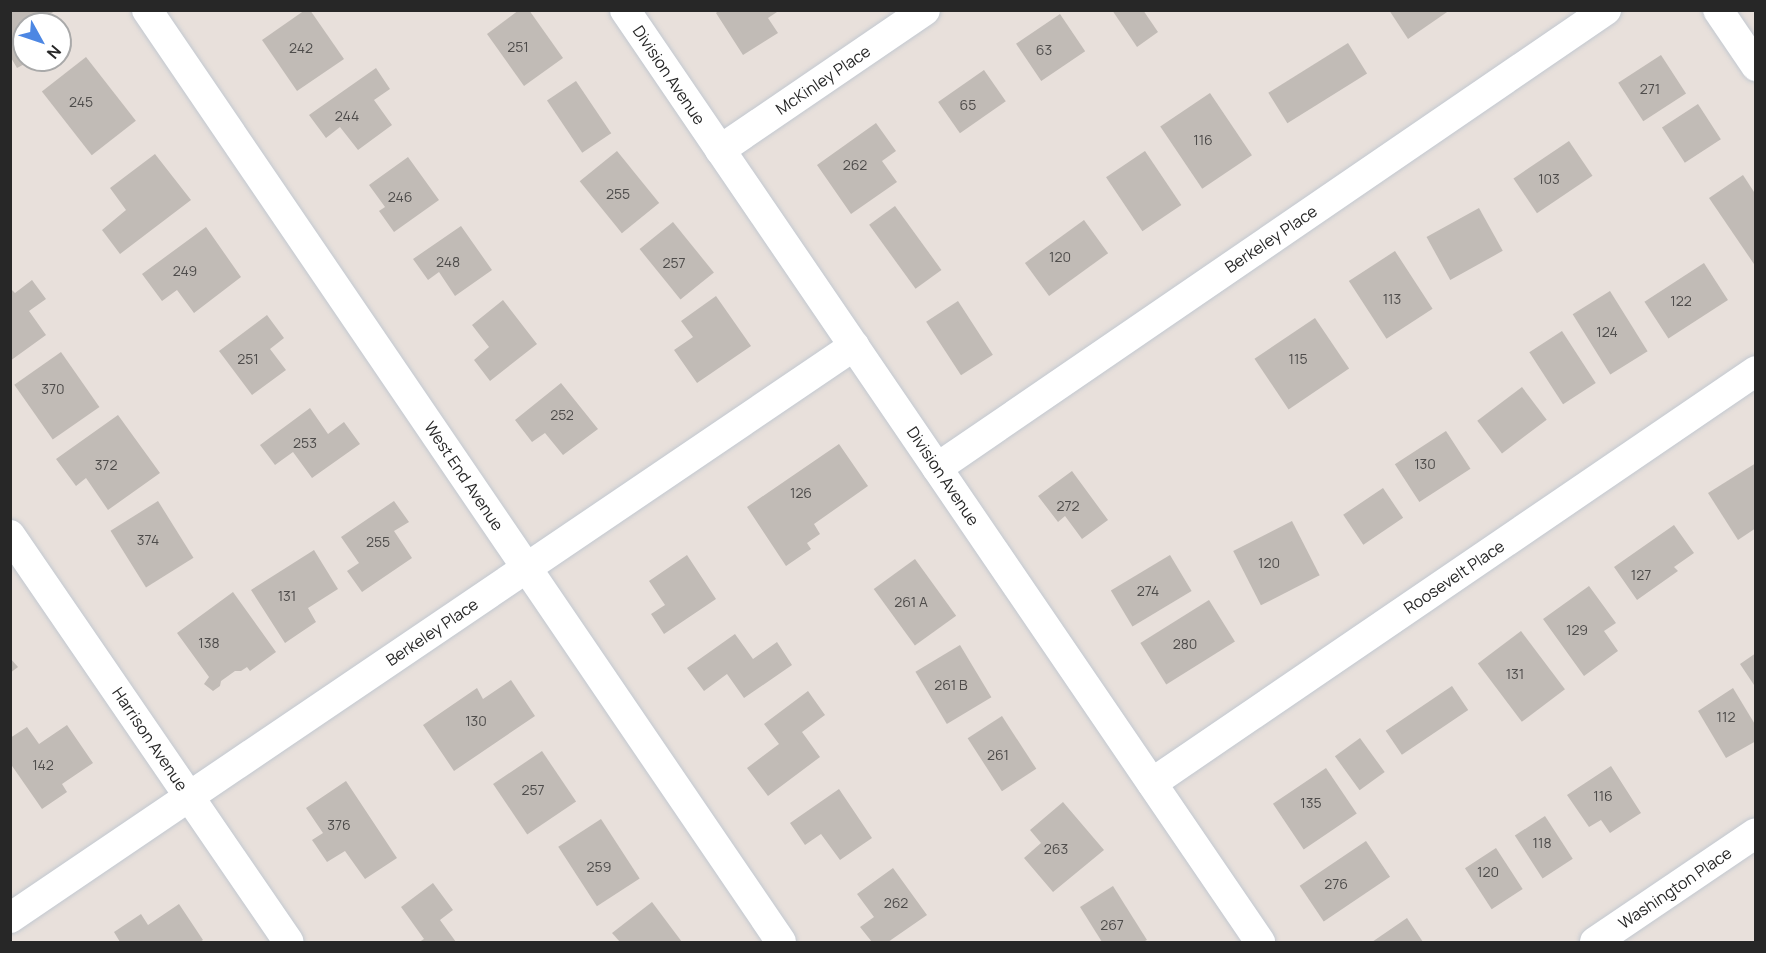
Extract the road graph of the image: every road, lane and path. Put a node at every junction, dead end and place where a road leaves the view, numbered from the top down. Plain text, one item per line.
1 (147, 10) edge
2 (625, 10) edge
3 (925, 10) edge
4 (1606, 10) edge
5 (1718, 10) edge
6 (1755, 66) edge
7 (720, 150) junction
8 (854, 346) junction
9 (1755, 371) edge
10 (937, 468) junction
11 (10, 535) edge
12 (526, 568) junction
13 (1152, 783) junction
14 (190, 797) junction
15 (1755, 833) edge
16 (10, 918) edge
17 (289, 942) edge
18 (781, 942) edge
19 (1260, 942) edge
20 (1595, 942) edge

1 - 12 street, West End Avenue
2 - 7 street, Division Avenue
3 - 7 street, McKinley Place
4 - 10 street, Berkeley Place
5 - 6 street
7 - 8 street, Division Avenue
8 - 10 street, Division Avenue
8 - 12 street, Berkeley Place
9 - 13 street, Roosevelt Place
10 - 13 street, Division Avenue
11 - 14 street, Harrison Avenue
12 - 14 street, Berkeley Place
12 - 18 street, West End Avenue
13 - 19 street, Division Avenue
14 - 16 street, Berkeley Place
14 - 17 street, Harrison Avenue
15 - 20 street, Washington Place

